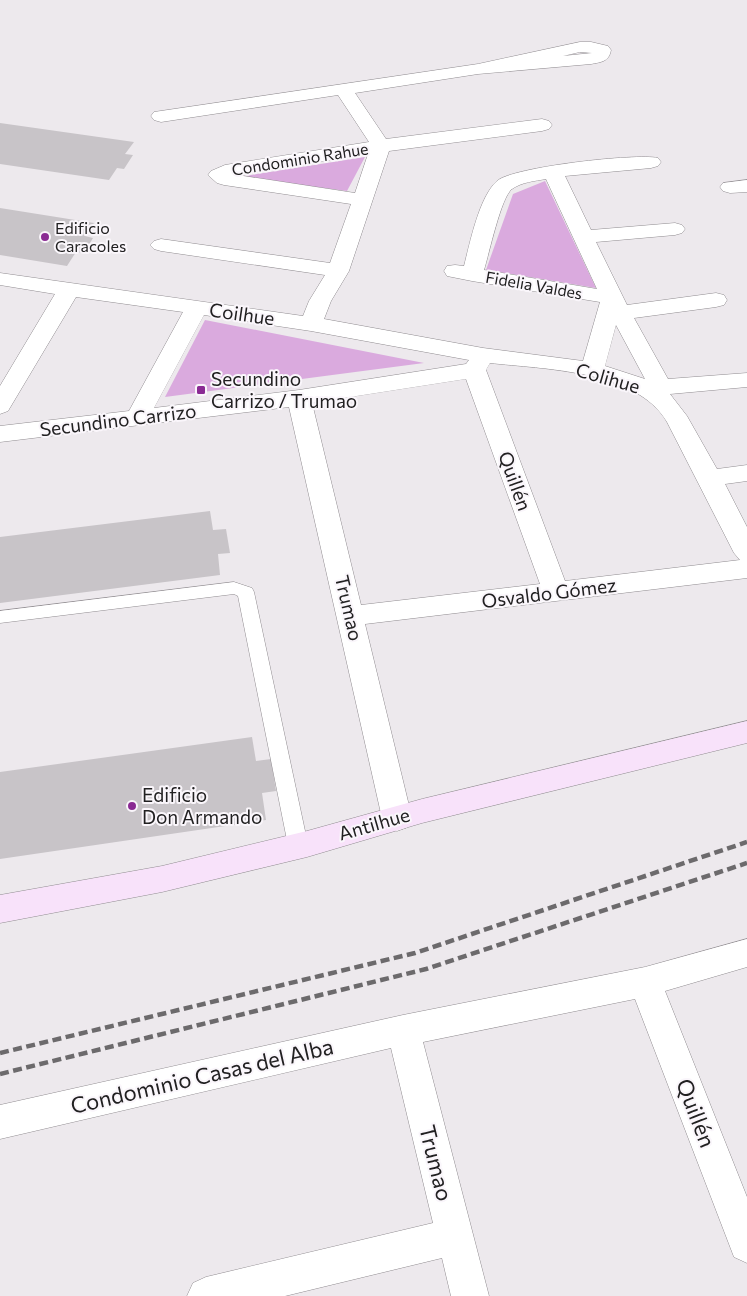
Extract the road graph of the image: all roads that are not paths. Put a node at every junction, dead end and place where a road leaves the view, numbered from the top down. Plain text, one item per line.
1 (478, 69) junction
2 (343, 89) junction
3 (161, 116) dead end
4 (542, 126) dead end
5 (382, 146) junction
6 (651, 162) dead end
7 (553, 172) junction
8 (364, 200) junction
9 (675, 229) dead end
10 (583, 237) junction
11 (160, 245) dead end
12 (338, 271) junction
13 (0, 279) edge
14 (69, 289) junction
15 (716, 300) dead end
16 (616, 306) junction
17 (197, 307) junction
18 (312, 324) junction
19 (478, 363) junction
20 (592, 370) junction
21 (747, 380) edge
22 (659, 391) junction
23 (299, 398) junction
24 (0, 406) edge
25 (137, 418) junction
26 (0, 434) edge
27 (747, 473) edge
28 (710, 478) junction
29 (747, 553) edge
30 (747, 569) edge
31 (556, 592) junction
32 (351, 616) junction
33 (0, 617) edge
34 (747, 732) edge
35 (397, 818) junction
36 (298, 845) junction
37 (0, 910) edge
38 (747, 953) edge
39 (645, 982) junction
40 (403, 1030) junction
41 (0, 1122) edge
42 (454, 1237) junction
43 (746, 1240) edge
44 (206, 1296) edge
45 (470, 1296) edge

1 - 1 street
1 - 2 street
2 - 3 street
2 - 5 street, Condominio Rahue
4 - 5 street, Condominio Rahue
5 - 8 street, Condominio Rahue
5 - 8 street, Condominio Rahue
6 - 7 street
7 - 10 street
7 - 16 street, Fidelia Valdes
8 - 12 street, Condominio Rahue
9 - 10 street
10 - 16 street
11 - 12 street
12 - 18 street, Condominio Rahue
13 - 14 street, Coilhue
14 - 17 street, Coilhue
14 - 24 street
15 - 16 street, Fidelia Valdes
16 - 20 street
16 - 22 street
17 - 18 street, Coilhue
17 - 25 street
18 - 19 street, Coilhue
19 - 20 street, Colihue
19 - 23 street, Secundino Carrizo
19 - 31 street, Quillén
20 - 22 street, Colihue
21 - 22 street
22 - 28 street, Colihue
23 - 25 street, Secundino Carrizo
23 - 32 street, Trumao
25 - 26 street, Secundino Carrizo
27 - 28 street
28 - 29 street, Colihue
30 - 31 street, Osvaldo Gómez
31 - 32 street, Osvaldo Gómez
32 - 35 street, Trumao
33 - 36 lane
34 - 35 main road, Antilhue
35 - 36 main road, Antilhue
36 - 37 main road, Antilhue
38 - 39 street
39 - 40 street
39 - 43 street, Quillén
40 - 41 street, Condominio Casas del Alba
40 - 42 street, Trumao
42 - 44 street
42 - 45 street, Trumao

